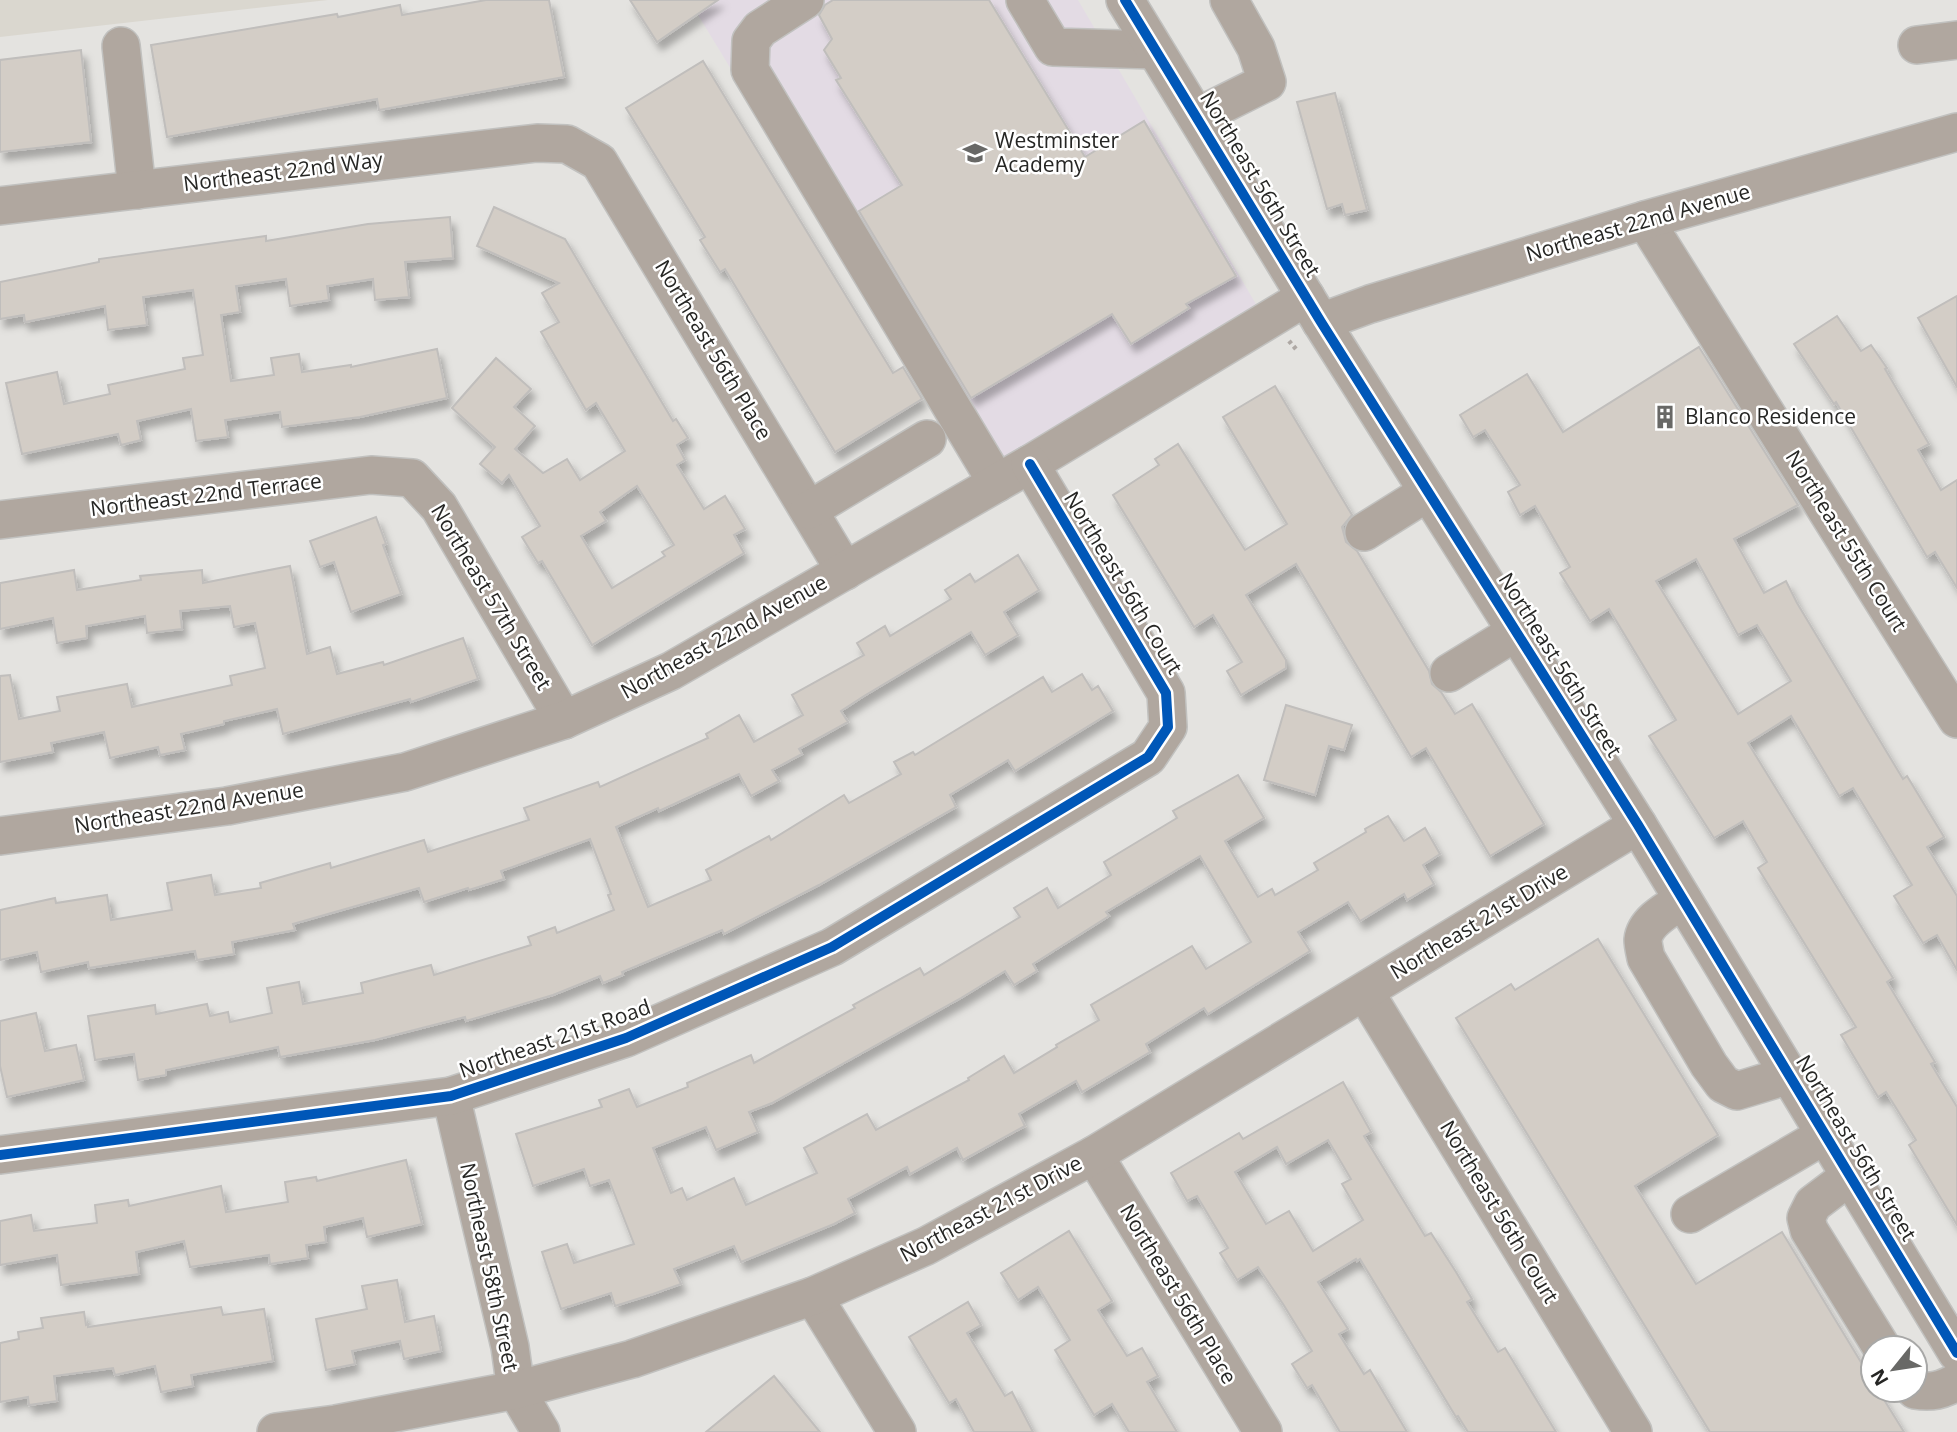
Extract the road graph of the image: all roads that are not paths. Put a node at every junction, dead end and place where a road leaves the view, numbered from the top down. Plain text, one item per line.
1 (805, 0) edge
2 (1025, 0) edge
3 (1125, 0) edge
4 (1229, 0) edge
5 (1957, 40) edge
6 (1917, 45) dead end
7 (121, 46) dead end
8 (1154, 50) junction
9 (1197, 117) junction
10 (1957, 132) edge
11 (567, 144) joint
12 (137, 190) junction
13 (0, 206) edge
14 (1645, 220) junction
15 (1314, 309) junction
16 (927, 439) dead end
17 (1030, 464) junction
18 (412, 478) joint
19 (997, 483) junction
20 (1428, 492) junction
21 (809, 510) junction
22 (0, 520) edge
23 (1364, 532) dead end
24 (845, 571) junction
25 (1516, 632) junction
26 (1449, 673) dead end
27 (1957, 719) edge
28 (564, 720) junction
29 (1168, 727) joint
30 (1638, 825) junction
31 (0, 836) edge
32 (1683, 900) junction
33 (1365, 992) junction
34 (1789, 1075) junction
35 (451, 1096) junction
36 (1825, 1135) junction
37 (0, 1155) edge
38 (1094, 1156) junction
39 (1850, 1176) junction
40 (1690, 1214) dead end
41 (813, 1296) junction
42 (1873, 1334) edge
43 (1957, 1353) edge
44 (1957, 1382) edge
45 (516, 1390) junction
46 (1929, 1392) edge
47 (276, 1432) edge
48 (541, 1432) edge
49 (897, 1432) edge
50 (1263, 1432) edge
51 (1633, 1432) edge

1 - 19 street
2 - 8 street
3 - 8 street, Northeast 56th Street
4 - 9 street
5 - 6 street
7 - 12 street
8 - 9 street, Northeast 56th Street
9 - 15 street, Northeast 56th Street
10 - 14 street, Northeast 22nd Avenue
11 - 12 street, Northeast 22nd Way
11 - 21 street, Northeast 56th Place
12 - 13 street, Northeast 22nd Way
14 - 15 street, Northeast 22nd Avenue
14 - 27 street, Northeast 55th Court
15 - 17 street, Northeast 22nd Avenue
15 - 20 street, Northeast 56th Street
16 - 21 street
17 - 19 street, Northeast 22nd Avenue
17 - 29 street, Northeast 56th Court
18 - 22 street, Northeast 22nd Terrace
18 - 28 street, Northeast 57th Street
19 - 24 street, Northeast 22nd Avenue
20 - 23 street
20 - 25 street, Northeast 56th Street
21 - 24 street, Northeast 56th Place
24 - 28 street, Northeast 22nd Avenue
25 - 26 street
25 - 30 street, Northeast 56th Street
28 - 31 street, Northeast 22nd Avenue
29 - 35 street, Northeast 21st Road
30 - 32 street, Northeast 56th Street
30 - 33 street, Northeast 21st Drive
32 - 34 street, Northeast 56th Street
32 - 34 street
33 - 38 street, Northeast 21st Drive
33 - 51 street, Northeast 56th Court
34 - 36 street, Northeast 56th Street
35 - 37 street, Northeast 21st Road
35 - 45 street, Northeast 58th Street
36 - 39 street, Northeast 56th Street
36 - 40 street
38 - 41 street, Northeast 21st Drive
38 - 50 street, Northeast 56th Place
39 - 42 street
39 - 43 street, Northeast 56th Street
41 - 45 street, Northeast 21st Drive
41 - 49 street
44 - 46 street
45 - 47 street, Northeast 21st Drive
45 - 48 street, Northeast 58th Street

